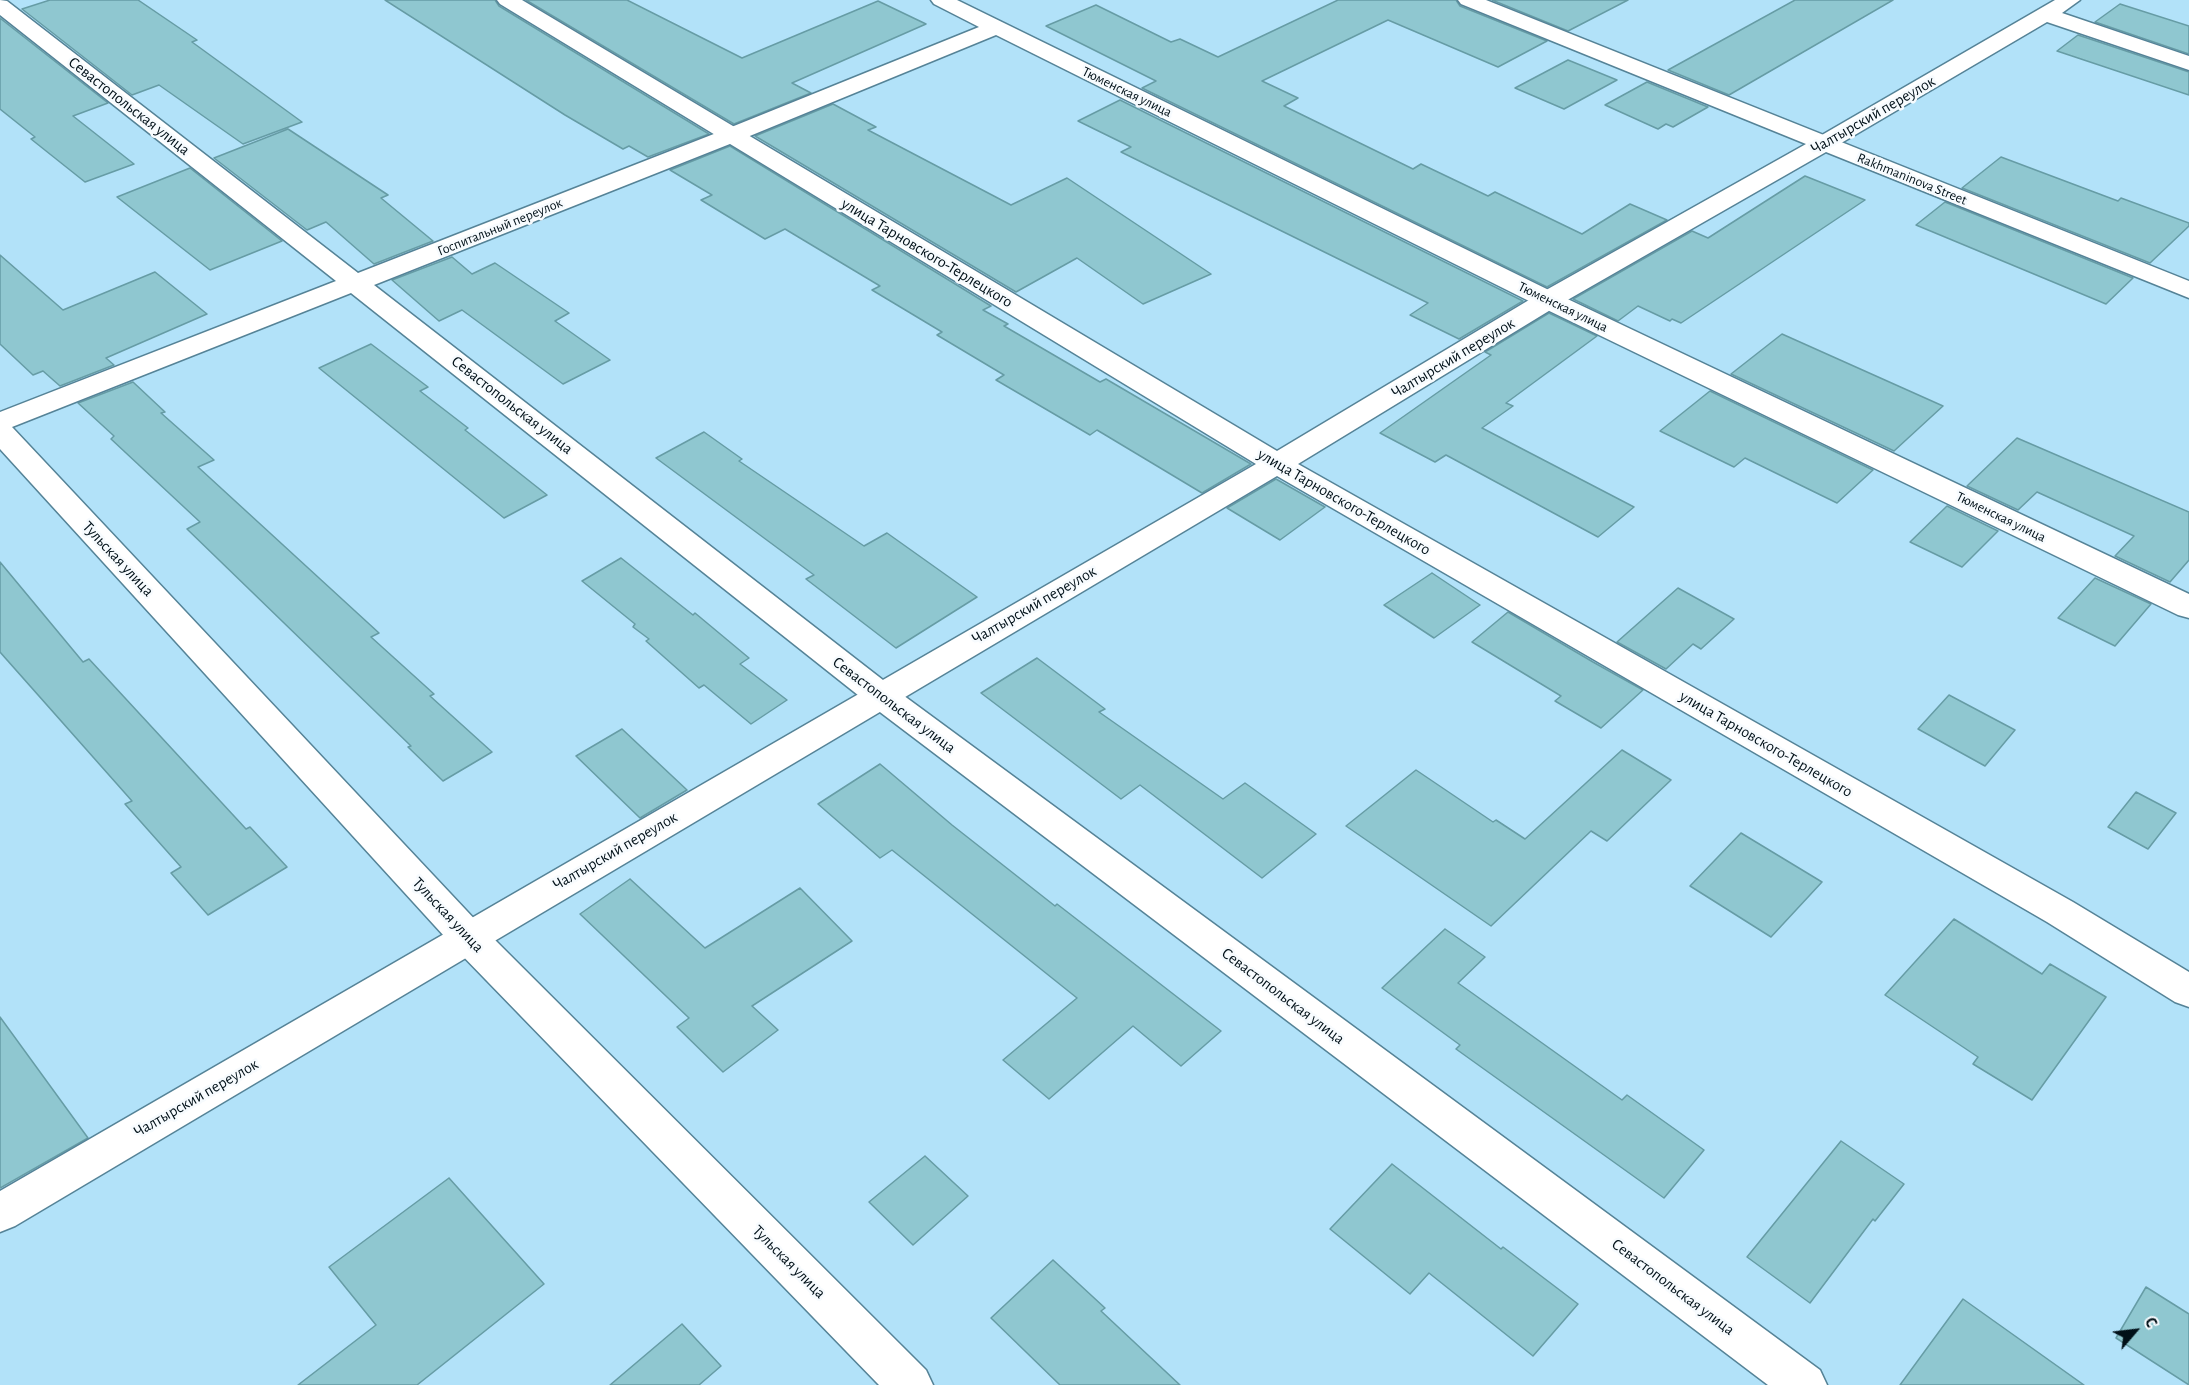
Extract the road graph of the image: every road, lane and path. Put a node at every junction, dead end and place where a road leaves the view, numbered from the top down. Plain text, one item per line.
1 (507, 0) edge
2 (941, 0) edge
3 (1468, 0) edge
4 (2070, 0) edge
5 (0, 5) edge
6 (2047, 15) junction
7 (998, 27) junction
8 (2189, 63) edge
9 (732, 135) junction
10 (1823, 144) junction
11 (357, 284) junction
12 (2189, 290) edge
13 (1548, 300) junction
14 (0, 422) edge
15 (0, 432) edge
16 (1276, 464) junction
17 (2189, 607) edge
18 (880, 695) junction
19 (468, 937) junction
20 (2189, 991) edge
21 (0, 1213) edge
22 (910, 1385) edge
23 (1804, 1385) edge

1 - 9 street, улица Тарновского-Терлецкого
2 - 7 street, Тюменская улица
3 - 10 street, Rakhmaninova Street
4 - 6 street, Чалтырский переулок
5 - 11 street, Севастопольская улица
6 - 8 street
6 - 10 street, Чалтырский переулок
7 - 9 street, Госпитальный переулок
7 - 13 street, Тюменская улица
9 - 11 street, Госпитальный переулок
9 - 16 street, улица Тарновского-Терлецкого
10 - 12 street, Rakhmaninova Street
10 - 13 street, Чалтырский переулок
11 - 14 street, Госпитальный переулок
11 - 18 street, Севастопольская улица
13 - 16 street, Чалтырский переулок
13 - 17 street, Тюменская улица
15 - 19 street, Тульская улица
16 - 18 street, Чалтырский переулок
16 - 20 street, улица Тарновского-Терлецкого
18 - 19 street, Чалтырский переулок
18 - 23 street, Севастопольская улица
19 - 21 street, Чалтырский переулок
19 - 22 street, Тульская улица

